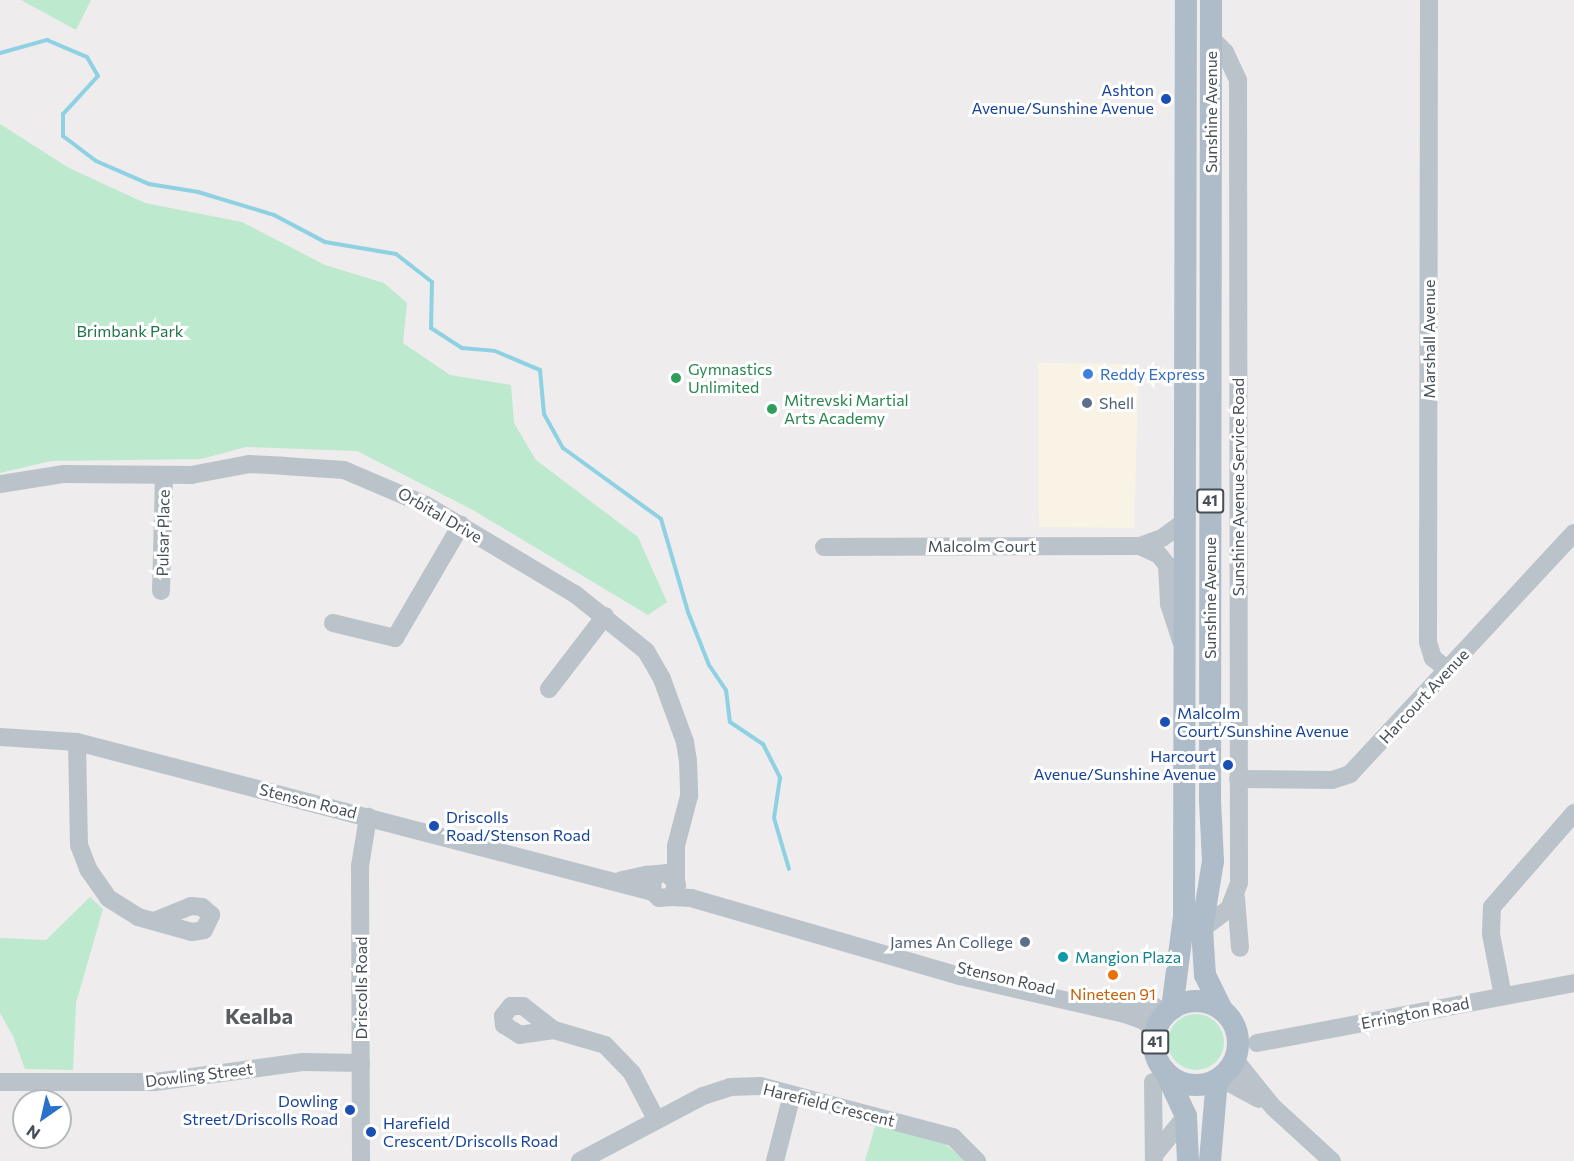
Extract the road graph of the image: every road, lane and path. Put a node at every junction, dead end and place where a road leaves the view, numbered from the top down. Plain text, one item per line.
1 (1186, 0) edge
2 (1429, 0) edge
3 (1213, 1) edge
4 (1212, 39) junction
5 (1211, 214) junction
6 (1185, 340) junction
7 (164, 475) junction
8 (0, 484) edge
9 (1184, 522) junction
10 (461, 525) junction
11 (1574, 533) edge
12 (1140, 546) junction
13 (824, 547) dead end
14 (1210, 549) junction
15 (161, 591) dead end
16 (605, 616) junction
17 (333, 623) dead end
18 (1184, 649) junction
19 (1448, 670) junction
20 (549, 689) dead end
21 (0, 737) edge
22 (77, 742) junction
23 (1238, 779) junction
24 (1574, 813) edge
25 (368, 817) junction
26 (666, 883) junction
27 (1236, 898) junction
28 (154, 921) dead end
29 (1202, 929) junction
30 (1240, 948) dead end
31 (1574, 983) edge
32 (1503, 996) junction
33 (1222, 1010) junction
34 (1165, 1018) junction
35 (554, 1030) dead end
36 (1257, 1043) dead end
37 (1235, 1060) junction
38 (361, 1063) junction
39 (1159, 1076) junction
40 (1219, 1079) junction
41 (0, 1082) edge
42 (792, 1095) junction
43 (1273, 1107) junction
44 (1185, 1116) junction
45 (656, 1119) junction
46 (1154, 1157) edge
47 (361, 1161) edge
48 (579, 1161) edge
49 (775, 1161) edge
50 (977, 1161) edge
51 (1188, 1161) edge
52 (1210, 1161) edge
53 (1332, 1161) edge

1 - 6 main road, Sunshine Avenue / 41
2 - 19 street, Marshall Avenue
3 - 4 main road, Sunshine Avenue / 41
4 - 5 main road, Sunshine Avenue / 41
4 - 23 street, Sunshine Avenue Service Road
5 - 6 main road
5 - 14 main road, Sunshine Avenue / 41
6 - 9 main road, Sunshine Avenue / 41
7 - 8 street, Orbital Drive
7 - 10 street, Orbital Drive
7 - 15 street, Pulsar Place
9 - 12 street, Malcolm Court
9 - 14 main road
9 - 18 main road, Sunshine Avenue / 41
10 - 16 street, Orbital Drive
10 - 17 street
11 - 19 street, Harcourt Avenue
12 - 13 street, Malcolm Court
12 - 18 street
14 - 29 main road, Sunshine Avenue / 41
16 - 20 street
16 - 26 street, Orbital Drive
18 - 34 main road, Sunshine Avenue / 41
19 - 23 street, Harcourt Avenue
21 - 22 street, Stenson Road
22 - 25 street, Stenson Road
22 - 28 street
23 - 27 street, Sunshine Avenue Service Road
24 - 32 street
25 - 26 street, Stenson Road
25 - 38 street, Driscolls Road
26 - 34 street, Stenson Road
27 - 29 street
27 - 30 street, Sunshine Avenue Service Road
29 - 33 main road, Sunshine Avenue / 41
31 - 32 street, Errington Road
32 - 36 street, Errington Road
33 - 34 main road, 41
33 - 37 main road, 41
34 - 39 main road, 41
35 - 45 street
37 - 40 main road
37 - 43 street
38 - 41 street, Dowling Street
38 - 47 street, Driscolls Road
39 - 40 main road, 41
39 - 44 main road, 41
39 - 46 street
40 - 43 street
40 - 52 main road
42 - 45 street, Harefield Crescent
42 - 49 street
42 - 50 street, Harefield Crescent
43 - 53 street
44 - 46 street
44 - 51 main road, 41
45 - 48 street, Harefield Crescent

